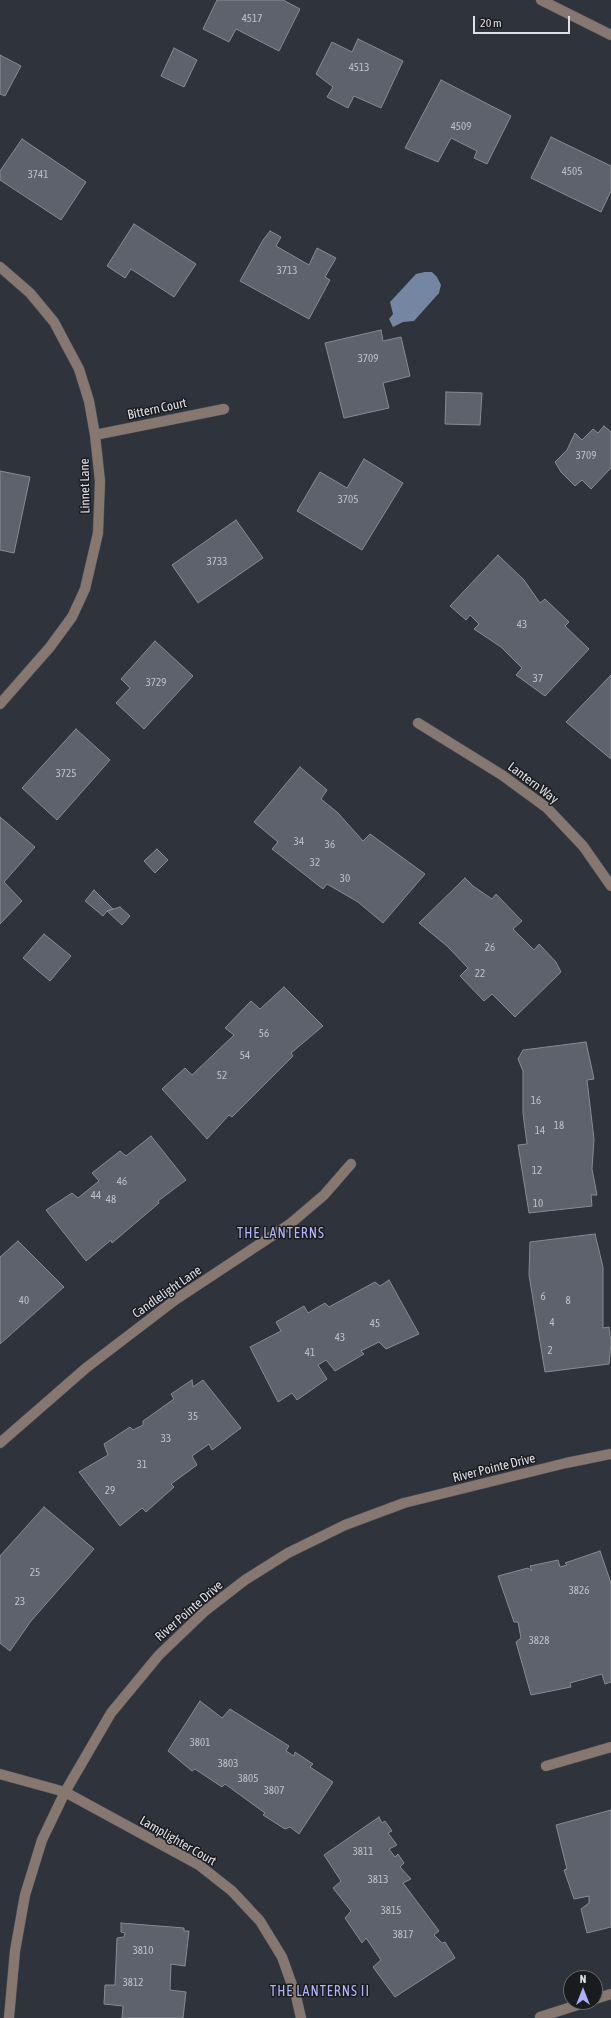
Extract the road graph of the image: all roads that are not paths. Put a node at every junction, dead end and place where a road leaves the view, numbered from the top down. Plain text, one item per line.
1 (541, 0) edge
2 (611, 35) edge
3 (0, 267) edge
4 (224, 409) dead end
5 (95, 435) junction
6 (0, 704) edge
7 (418, 723) dead end
8 (611, 886) edge
9 (351, 1164) dead end
10 (0, 1443) edge
11 (611, 1454) edge
12 (611, 1746) edge
13 (546, 1766) dead end
14 (0, 1774) edge
15 (65, 1792) junction
16 (564, 2010) edge
17 (9, 2018) edge
18 (301, 2018) edge
19 (540, 2018) edge

1 - 2 street
3 - 5 street, Linnet Lane
4 - 5 street, Bittern Court
5 - 6 street, Linnet Lane
7 - 8 street, Lantern Way
9 - 10 street, Candlelight Lane
11 - 15 street, River Pointe Drive
12 - 13 street
14 - 15 street
15 - 17 street, River Pointe Drive
15 - 18 street, Lamplighter Court
16 - 19 street

